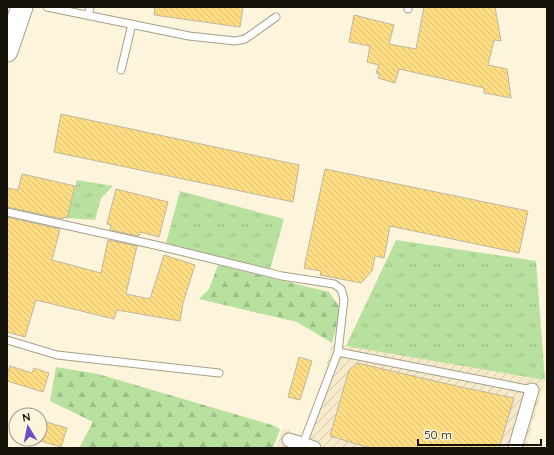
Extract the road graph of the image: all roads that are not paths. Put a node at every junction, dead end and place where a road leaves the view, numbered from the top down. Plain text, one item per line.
1 (22, 7) edge
2 (47, 7) edge
3 (90, 7) edge
4 (88, 15) junction
5 (276, 17) dead end
6 (132, 24) junction
7 (7, 51) edge
8 (122, 70) dead end
9 (7, 212) edge
10 (7, 340) edge
11 (338, 352) junction
12 (219, 373) dead end
13 (532, 390) joint
14 (288, 444) edge
15 (308, 446) edge
16 (515, 448) edge

1 - 7 main road
2 - 4 lane
3 - 4 lane
4 - 6 lane
5 - 6 lane
6 - 8 lane
9 - 11 lane
10 - 12 lane
11 - 13 lane
11 - 15 lane
13 - 16 street
14 - 15 street

